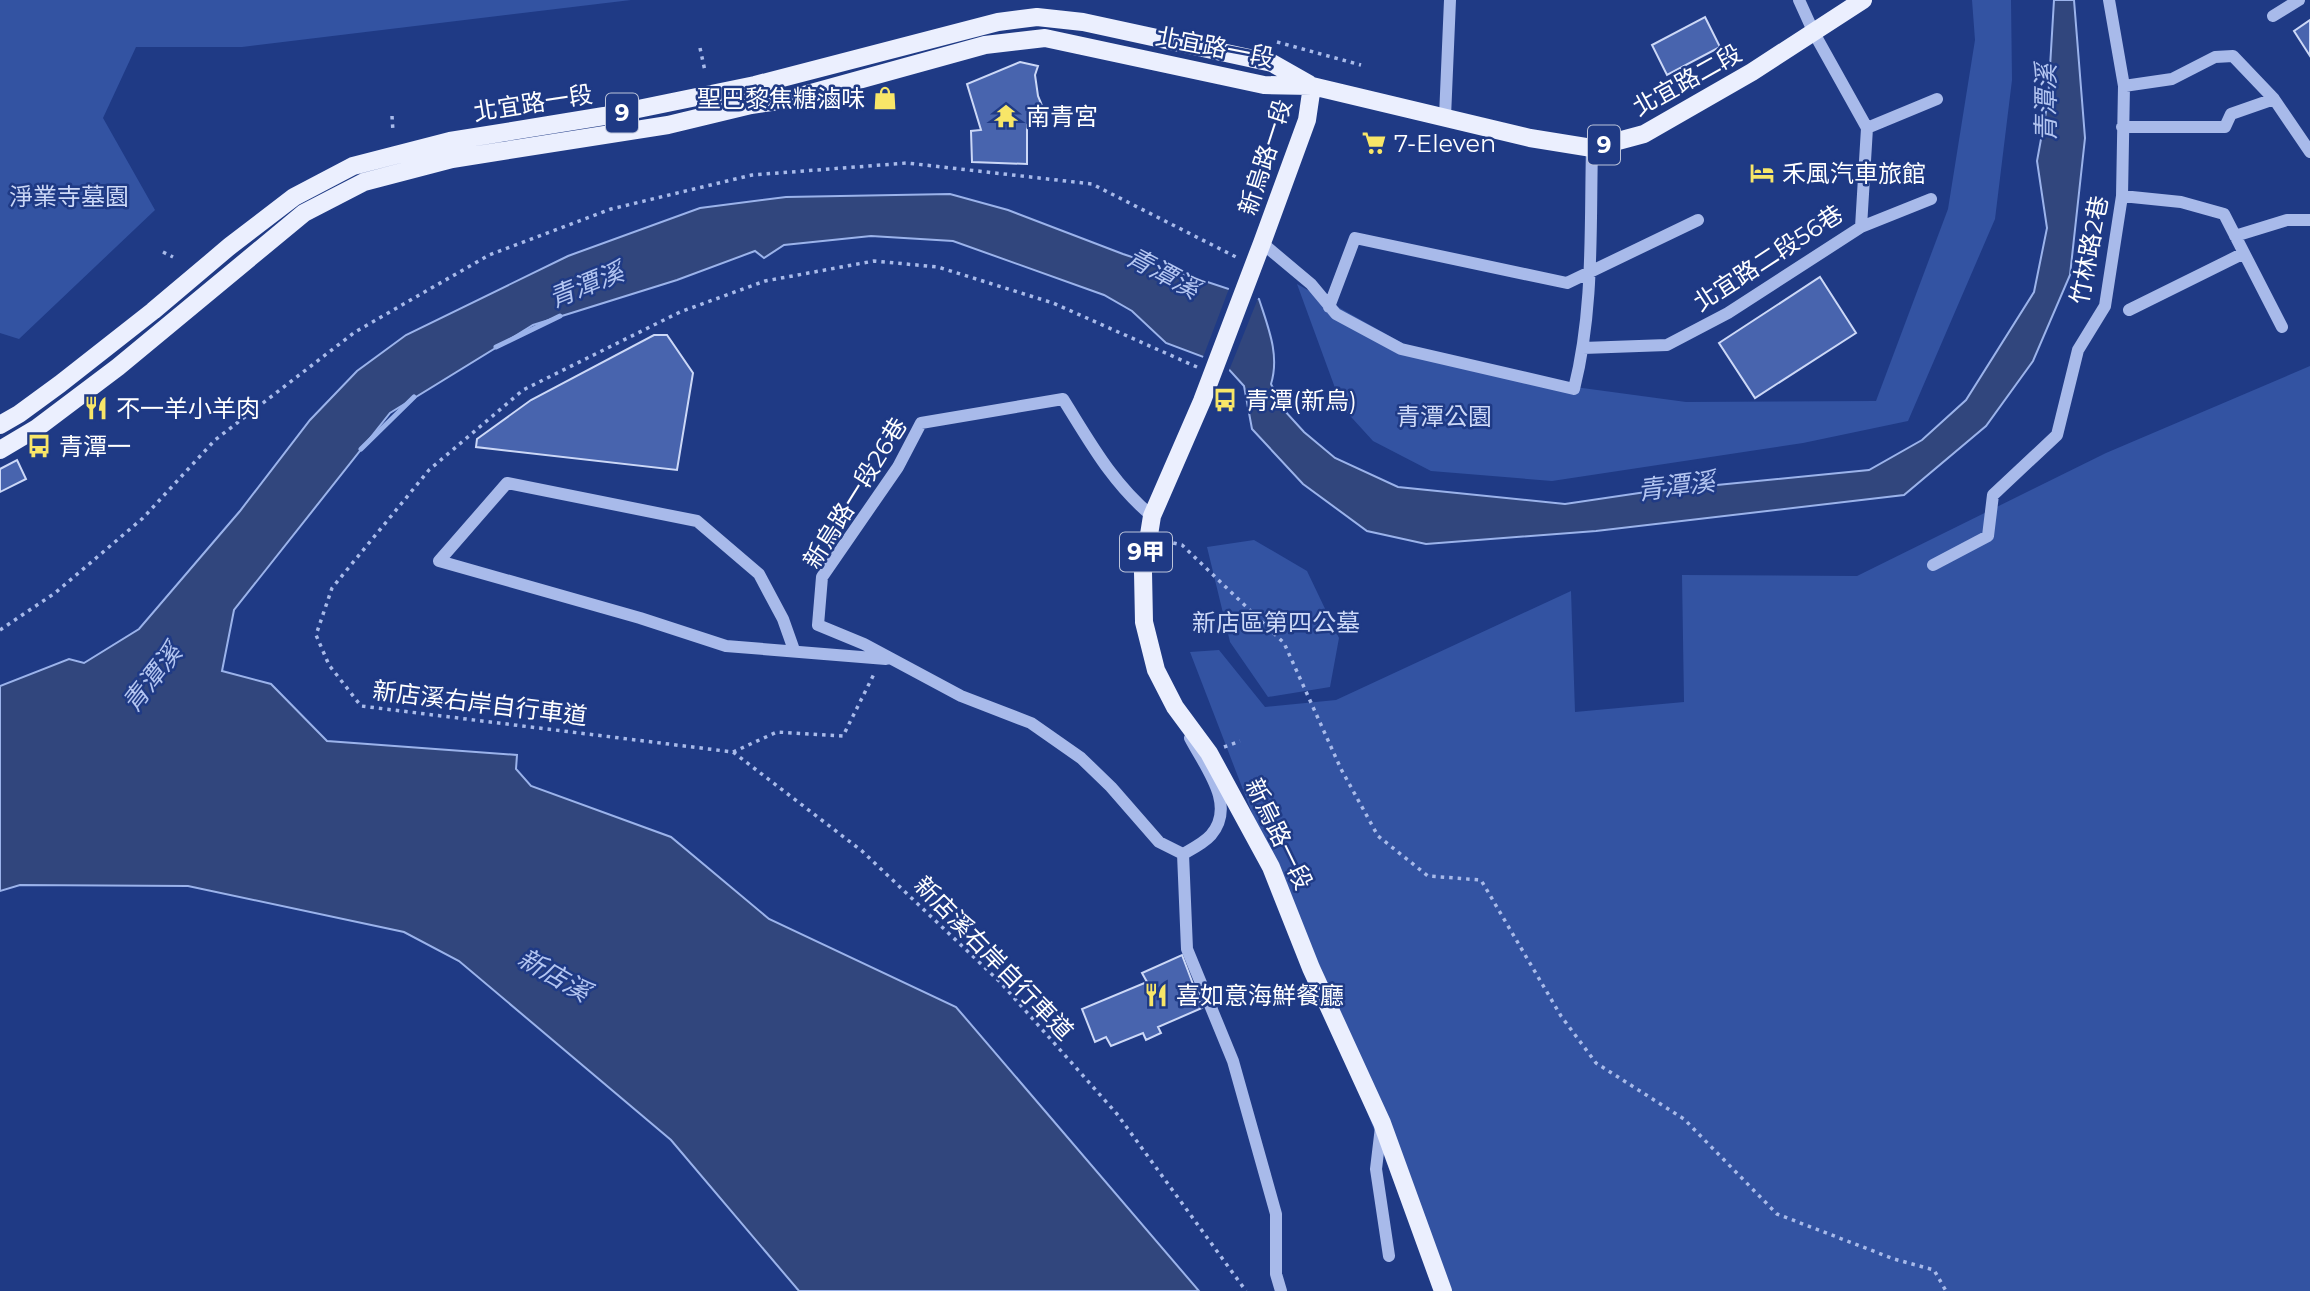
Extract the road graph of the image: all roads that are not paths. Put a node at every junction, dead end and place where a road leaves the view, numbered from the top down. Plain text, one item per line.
1 (1450, 0) edge
2 (1799, 0) edge
3 (1863, 0) edge
4 (2109, 0) edge
5 (2299, 0) edge
6 (2273, 16) dead end
7 (1814, 33) junction
8 (1312, 86) junction
9 (2124, 86) junction
10 (1937, 99) dead end
11 (2274, 99) junction
12 (1445, 117) junction
13 (2122, 127) junction
14 (1867, 128) junction
15 (1592, 148) junction
16 (2310, 152) edge
17 (2122, 196) junction
18 (1931, 199) dead end
19 (1698, 220) dead end
20 (2310, 220) edge
21 (1861, 227) junction
22 (2235, 236) junction
23 (1262, 243) junction
24 (2242, 254) junction
25 (1591, 271) junction
26 (1329, 307) junction
27 (2129, 310) dead end
28 (2281, 327) dead end
29 (1583, 348) junction
30 (0, 425) edge
31 (0, 450) edge
32 (1152, 516) junction
33 (1933, 565) dead end
34 (794, 650) junction
35 (893, 660) junction
36 (1175, 706) junction
37 (1183, 854) junction
38 (1382, 1123) junction
39 (1389, 1256) dead end
40 (1281, 1291) edge
41 (1443, 1291) edge

1 - 12 lane
2 - 7 lane
3 - 7 main road, 北宜路二段 / 9
4 - 9 lane, 竹林路2巷
5 - 6 lane
7 - 14 lane
7 - 15 main road, 北宜路二段 / 9
8 - 12 main road, 北宜路二段 / 9
8 - 23 main road, 新烏路一段 / 9甲
8 - 30 main road, 北宜路一段 / 9
8 - 31 main road, 北宜路一段 / 9
9 - 11 lane
9 - 13 lane, 竹林路2巷
10 - 14 lane
11 - 13 lane
11 - 16 lane
12 - 15 main road, 北宜路二段 / 9
13 - 17 lane, 竹林路2巷
14 - 21 lane, 北宜路二段56巷
15 - 25 lane
17 - 22 lane
17 - 33 lane, 竹林路2巷
18 - 21 lane
19 - 25 lane
20 - 22 lane
21 - 29 lane, 北宜路二段56巷
22 - 24 lane
23 - 26 lane
23 - 32 main road, 新烏路一段 / 9甲
24 - 27 lane
24 - 28 lane
25 - 26 lane
25 - 29 lane
26 - 29 lane
32 - 35 lane, 新烏路一段26巷
32 - 36 main road, 新烏路一段 / 9甲
34 - 34 lane
34 - 35 lane
35 - 37 lane
36 - 37 lane
36 - 38 main road, 新烏路一段 / 9甲
37 - 40 lane
38 - 39 lane
38 - 41 main road, 新烏路一段 / 9甲

